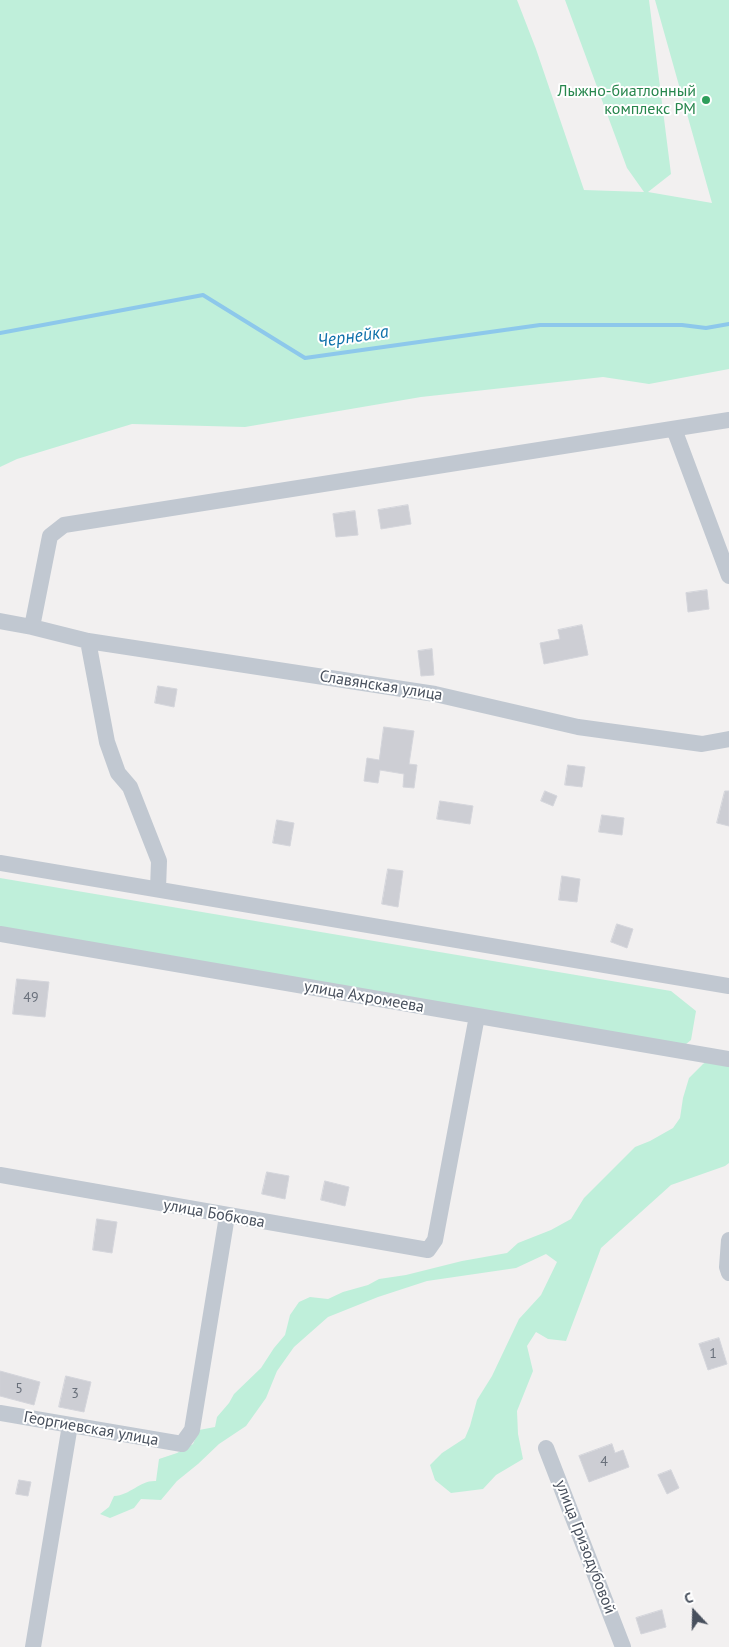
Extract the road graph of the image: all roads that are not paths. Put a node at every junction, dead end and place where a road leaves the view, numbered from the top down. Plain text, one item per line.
1 (729, 420) edge
2 (674, 429) junction
3 (729, 576) edge
4 (0, 621) edge
5 (32, 627) junction
6 (88, 641) junction
7 (729, 739) edge
8 (0, 863) edge
9 (158, 890) junction
10 (0, 934) edge
11 (729, 986) edge
12 (477, 1016) junction
13 (729, 1059) edge
14 (0, 1175) edge
15 (228, 1216) junction
16 (729, 1240) edge
17 (729, 1273) edge
18 (0, 1413) edge
19 (70, 1425) junction
20 (546, 1448) dead end
21 (33, 1647) edge
22 (623, 1647) edge

1 - 2 street
2 - 3 street
2 - 5 street
4 - 5 street, Славянская улица
5 - 6 street, Славянская улица
6 - 7 street, Славянская улица
6 - 9 street
8 - 9 street
9 - 11 street
10 - 12 street, улица Ахромеева
12 - 13 street, улица Ахромеева
12 - 15 street, улица Бобкова
14 - 15 street, улица Бобкова
15 - 19 street, Георгиевская улица
16 - 17 street
18 - 19 street, Георгиевская улица
19 - 21 street
20 - 22 street, улица Гризодубовой

